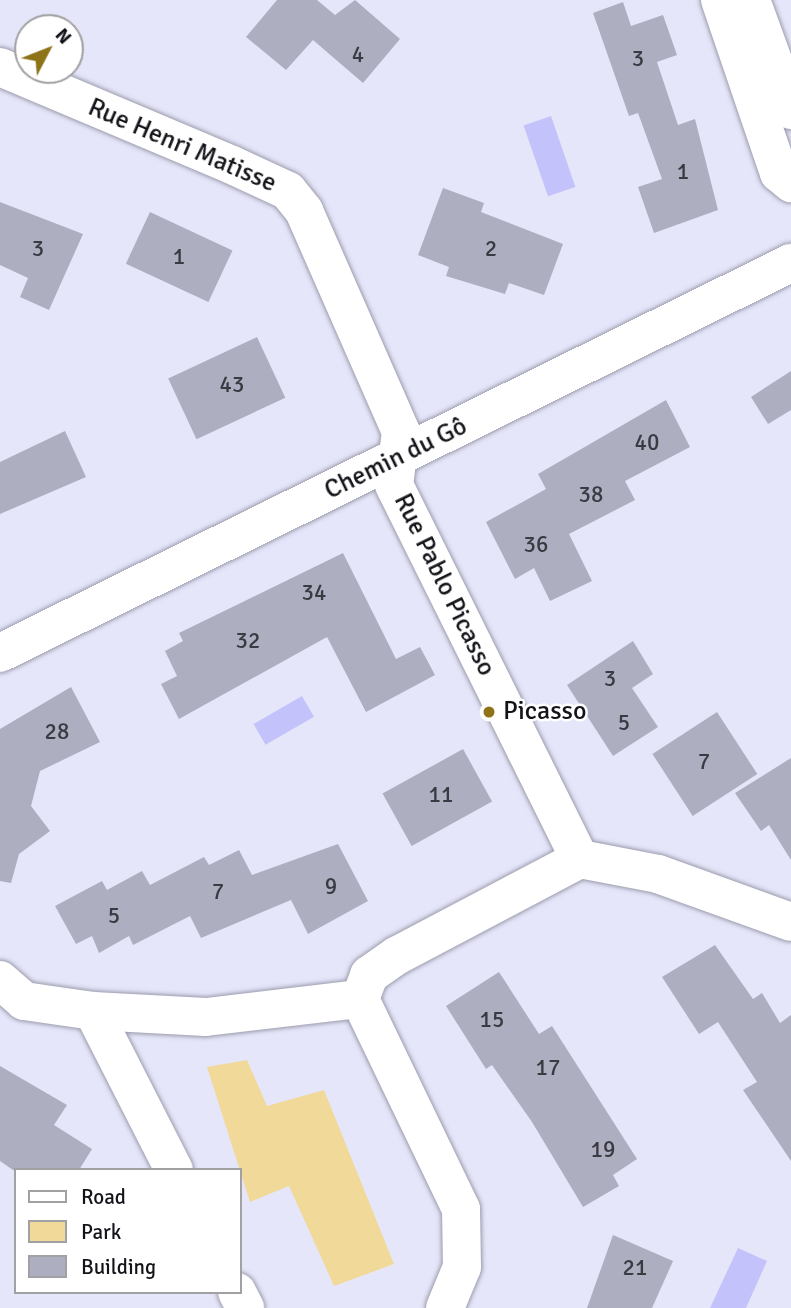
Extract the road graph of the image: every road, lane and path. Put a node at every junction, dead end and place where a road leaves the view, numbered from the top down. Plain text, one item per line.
1 (720, 0) edge
2 (751, 0) edge
3 (0, 67) edge
4 (791, 110) edge
5 (791, 183) edge
6 (791, 263) edge
7 (397, 458) junction
8 (0, 653) edge
9 (580, 859) junction
10 (791, 922) edge
11 (0, 980) edge
12 (359, 999) junction
13 (93, 1011) junction
14 (173, 1168) edge
15 (445, 1308) edge

1 - 5 street
2 - 4 street
3 - 7 street, Rue Henri Matisse
6 - 7 street, Chemin du Gô
7 - 8 street, Chemin du Gô
7 - 9 street, Rue Pablo Picasso
9 - 10 street
9 - 12 street
11 - 13 street
12 - 13 street
12 - 15 street
13 - 14 street

